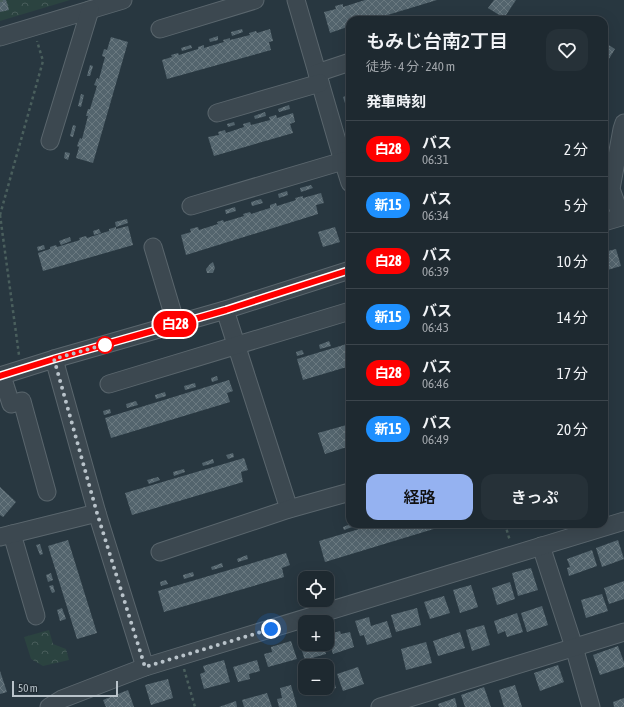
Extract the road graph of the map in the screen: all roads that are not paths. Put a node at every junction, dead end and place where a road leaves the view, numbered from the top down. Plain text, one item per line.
1 (123, 0) edge
2 (255, 0) edge
3 (296, 0) edge
4 (90, 10) junction
5 (160, 29) dead end
6 (0, 37) edge
7 (346, 64) edge
8 (319, 78) junction
9 (217, 113) dead end
10 (624, 123) edge
11 (50, 141) dead end
12 (344, 153) edge
13 (346, 163) edge
14 (613, 188) edge
15 (191, 206) dead end
16 (608, 221) edge
17 (152, 247) dead end
18 (346, 271) edge
19 (226, 310) junction
20 (346, 312) edge
21 (176, 324) junction
22 (237, 345) junction
23 (54, 359) junction
24 (1, 376) edge
25 (109, 384) dead end
26 (47, 492) dead end
27 (346, 493) edge
28 (289, 509) junction
29 (97, 513) junction
30 (624, 521) edge
31 (608, 526) edge
32 (601, 528) edge
33 (6, 536) edge
34 (541, 546) junction
35 (160, 552) dead end
36 (36, 616) dead end
37 (624, 632) edge
38 (574, 647) junction
39 (145, 667) junction
40 (49, 707) edge
41 (380, 707) edge
42 (592, 707) edge

1 - 4 street
2 - 5 street
3 - 8 street
4 - 6 street
4 - 11 street
7 - 8 street
8 - 9 street
8 - 12 street
10 - 14 street
12 - 13 street
12 - 15 street
14 - 16 street
17 - 21 street
18 - 19 street
19 - 21 street
19 - 22 street
20 - 22 street
21 - 23 street
22 - 25 street
22 - 28 street
23 - 24 street
23 - 29 street
24 - 26 street
27 - 28 street
28 - 35 street
29 - 33 street
29 - 39 street
30 - 31 street
32 - 34 street
33 - 36 street
34 - 38 street
34 - 39 street
37 - 38 street
38 - 41 street
38 - 42 street
39 - 40 street

